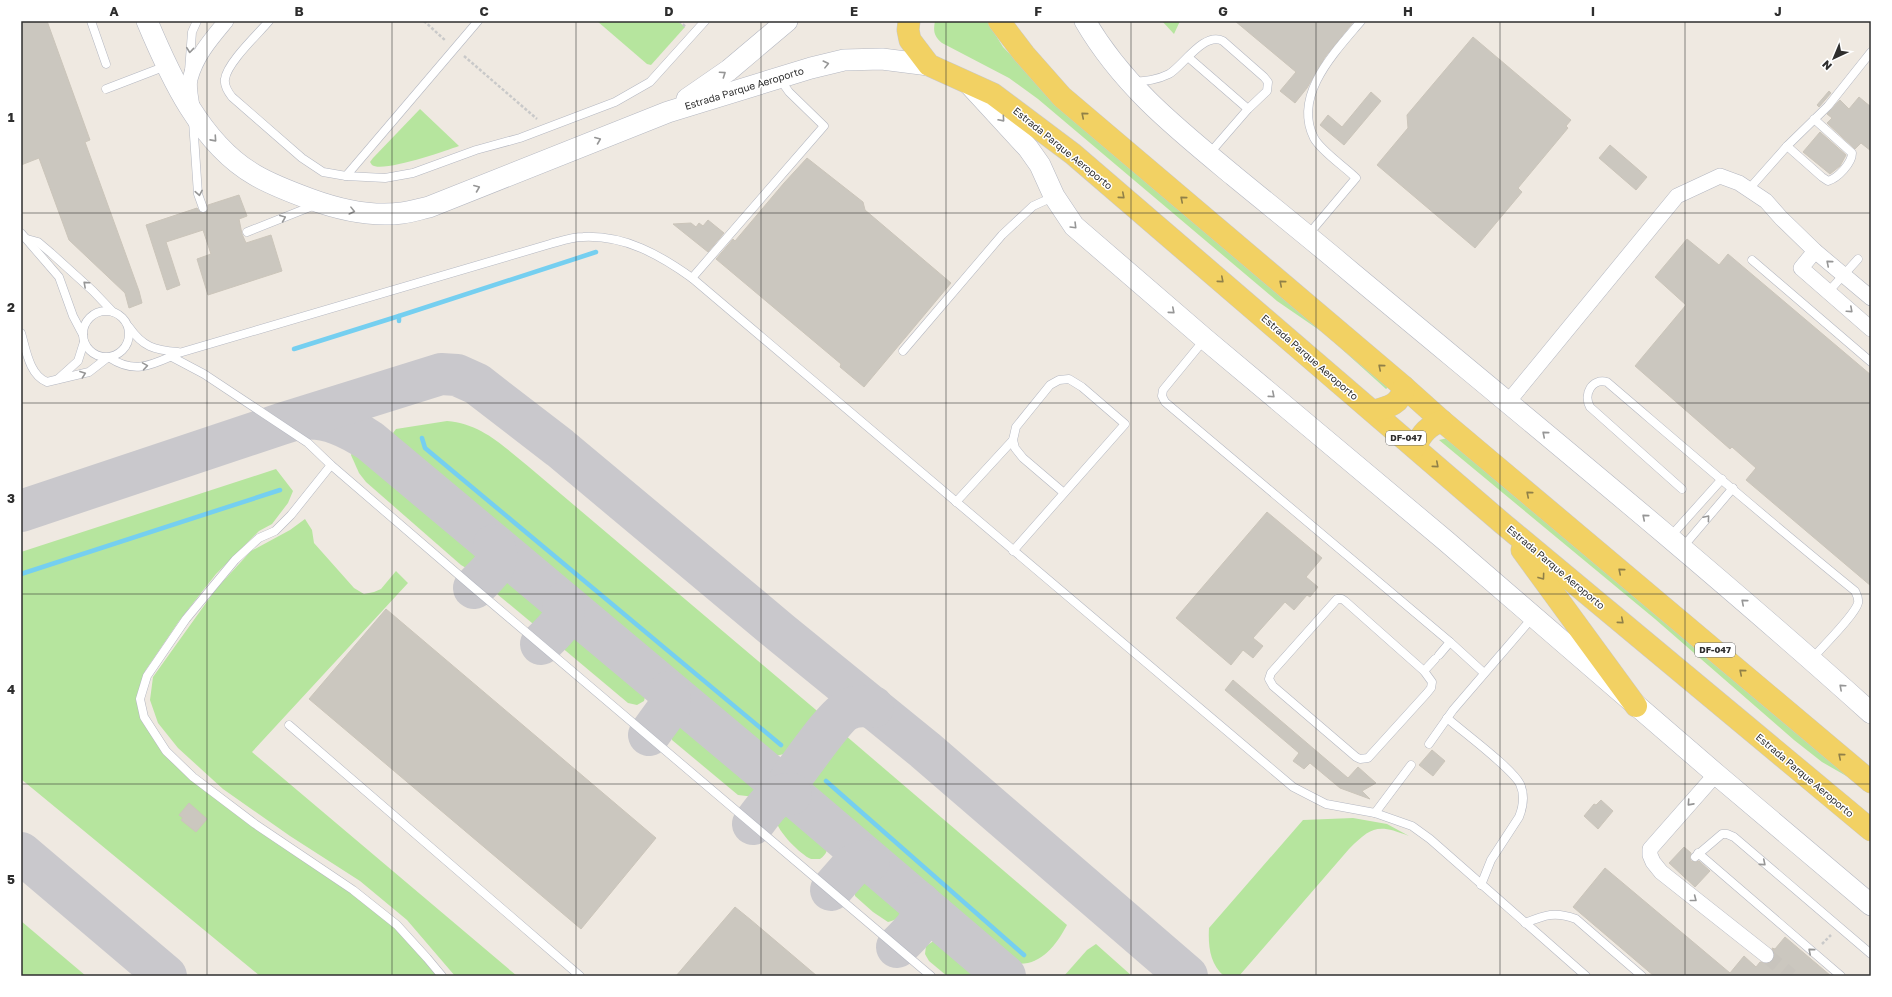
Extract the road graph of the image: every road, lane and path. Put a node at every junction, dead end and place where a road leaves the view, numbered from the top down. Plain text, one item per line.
1 (91, 21) edge
2 (147, 21) edge
3 (197, 21) edge
4 (226, 21) edge
5 (269, 21) edge
6 (424, 21) edge
7 (478, 21) edge
8 (705, 21) edge
9 (787, 21) edge
10 (909, 21) edge
11 (999, 21) edge
12 (1085, 21) edge
13 (1361, 21) edge
14 (455, 48) junction
15 (1871, 52) edge
16 (1188, 57) junction
17 (106, 64) dead end
18 (929, 65) junction
19 (166, 66) junction
20 (778, 78) junction
21 (190, 80) junction
22 (966, 81) junction
23 (1128, 82) junction
24 (106, 89) dead end
25 (1248, 109) junction
26 (192, 112) junction
27 (668, 112) junction
28 (1814, 119) junction
29 (547, 127) junction
30 (1787, 146) junction
31 (1208, 155) junction
32 (346, 176) junction
33 (1749, 190) junction
34 (1054, 196) junction
35 (320, 203) junction
36 (203, 208) dead end
37 (247, 232) dead end
38 (24, 236) edge
39 (1308, 236) junction
40 (1815, 251) junction
41 (1858, 259) dead end
42 (1752, 260) dead end
43 (1843, 274) junction
44 (692, 278) junction
45 (1829, 291) junction
46 (1871, 298) edge
47 (113, 312) junction
48 (128, 327) junction
49 (1871, 329) edge
50 (21, 333) edge
51 (83, 339) junction
52 (1205, 339) junction
53 (903, 351) dead end
54 (179, 353) junction
55 (170, 356) junction
56 (108, 358) junction
57 (1871, 362) edge
58 (56, 381) junction
59 (1404, 387) junction
60 (1508, 402) junction
61 (1374, 411) junction
62 (1442, 421) junction
63 (1013, 440) junction
64 (1415, 447) junction
65 (332, 465) junction
66 (1722, 479) junction
67 (1733, 488) junction
68 (1682, 489) dead end
69 (1064, 493) junction
70 (956, 502) junction
71 (1502, 523) junction
72 (1675, 543) junction
73 (1013, 551) junction
74 (1533, 617) junction
75 (1450, 642) junction
76 (1811, 659) junction
77 (1424, 671) junction
78 (1484, 673) junction
79 (1636, 706) junction
80 (1871, 713) edge
81 (1447, 718) junction
82 (289, 725) dead end
83 (1429, 744) dead end
84 (1412, 765) dead end
85 (1716, 774) junction
86 (1871, 782) edge
87 (1375, 813) junction
88 (1871, 830) edge
89 (1481, 886) junction
90 (1871, 905) edge
91 (1525, 923) junction
92 (1871, 954) edge
93 (1766, 955) tunnel mouth
94 (442, 976) edge
95 (580, 976) edge
96 (931, 976) edge
97 (1586, 976) edge
98 (1642, 976) edge
99 (1841, 976) edge

1 - 17 lane
2 - 19 street, Estrada Parque Aeroporto / DF-047
3 -> 21 lane
4 - 21 street
5 - 32 lane
6 - 14 path
7 - 14 lane
8 - 29 lane
27 -> 9 street
10 - 18 main road
59 -> 11 main road, DF-047
12 - 23 street
13 - 39 lane
14 - 29 path
14 - 32 lane
15 - 28 lane
16 - 23 lane
16 - 25 lane
16 - 25 lane
20 -> 18 street, Estrada Parque Aeroporto / DF-047
18 - 22 main road, Estrada Parque Aeroporto / DF-047
19 - 24 lane
19 - 26 street, Estrada Parque Aeroporto / DF-047
20 - 27 street, Estrada Parque Aeroporto / DF-047
20 - 44 lane
21 - 26 street
22 -> 34 street
22 -> 61 main road, Estrada Parque Aeroporto / DF-047
23 - 31 street
25 - 31 lane
26 -> 35 street, Estrada Parque Aeroporto / DF-047
26 -> 36 lane
35 -> 27 street, Estrada Parque Aeroporto / DF-047
28 - 30 lane
28 - 30 lane
29 - 32 lane
30 - 33 lane
31 - 39 street
33 - 40 street
33 - 60 street
34 -> 52 street
34 - 53 lane
37 -> 35 lane
47 -> 38 lane
38 - 51 lane
39 - 60 street
43 -> 40 street
40 - 45 street
41 - 43 lane
42 - 57 lane
43 - 45 lane
43 - 46 street
44 - 54 lane
44 - 70 lane
45 -> 49 street
47 - 48 lane
47 - 51 lane
48 - 54 lane
48 - 56 lane
50 - 58 lane
51 - 56 lane
51 - 58 lane
52 -> 74 street
52 - 75 lane
54 - 55 lane
56 -> 55 lane
55 - 65 lane
58 -> 56 lane
59 - 61 main road
59 - 62 main road, DF-047
72 -> 60 street
61 - 64 main road, Estrada Parque Aeroporto / DF-047
62 - 64 main road
86 -> 62 main road, DF-047
63 - 69 lane
63 - 69 lane
63 - 70 lane
64 -> 71 main road, Estrada Parque Aeroporto / DF-047
65 - 94 lane
65 - 96 lane
66 - 67 lane
66 - 68 lane
66 - 72 lane
72 -> 67 lane
67 - 76 lane
69 - 73 lane
70 - 73 lane
71 -> 79 main road
71 -> 88 main road, Estrada Parque Aeroporto / DF-047
76 -> 72 street
73 - 87 lane
74 - 78 lane
74 - 79 street
75 - 77 lane
75 - 78 lane
80 -> 76 street
77 - 77 lane
78 - 81 lane
79 - 85 street
81 - 83 lane
81 - 89 lane
82 - 95 lane
84 - 87 lane
85 - 90 street
85 -> 93 street
87 - 89 lane
89 - 91 lane
91 - 97 lane
91 - 98 lane
99 -> 92 lane

